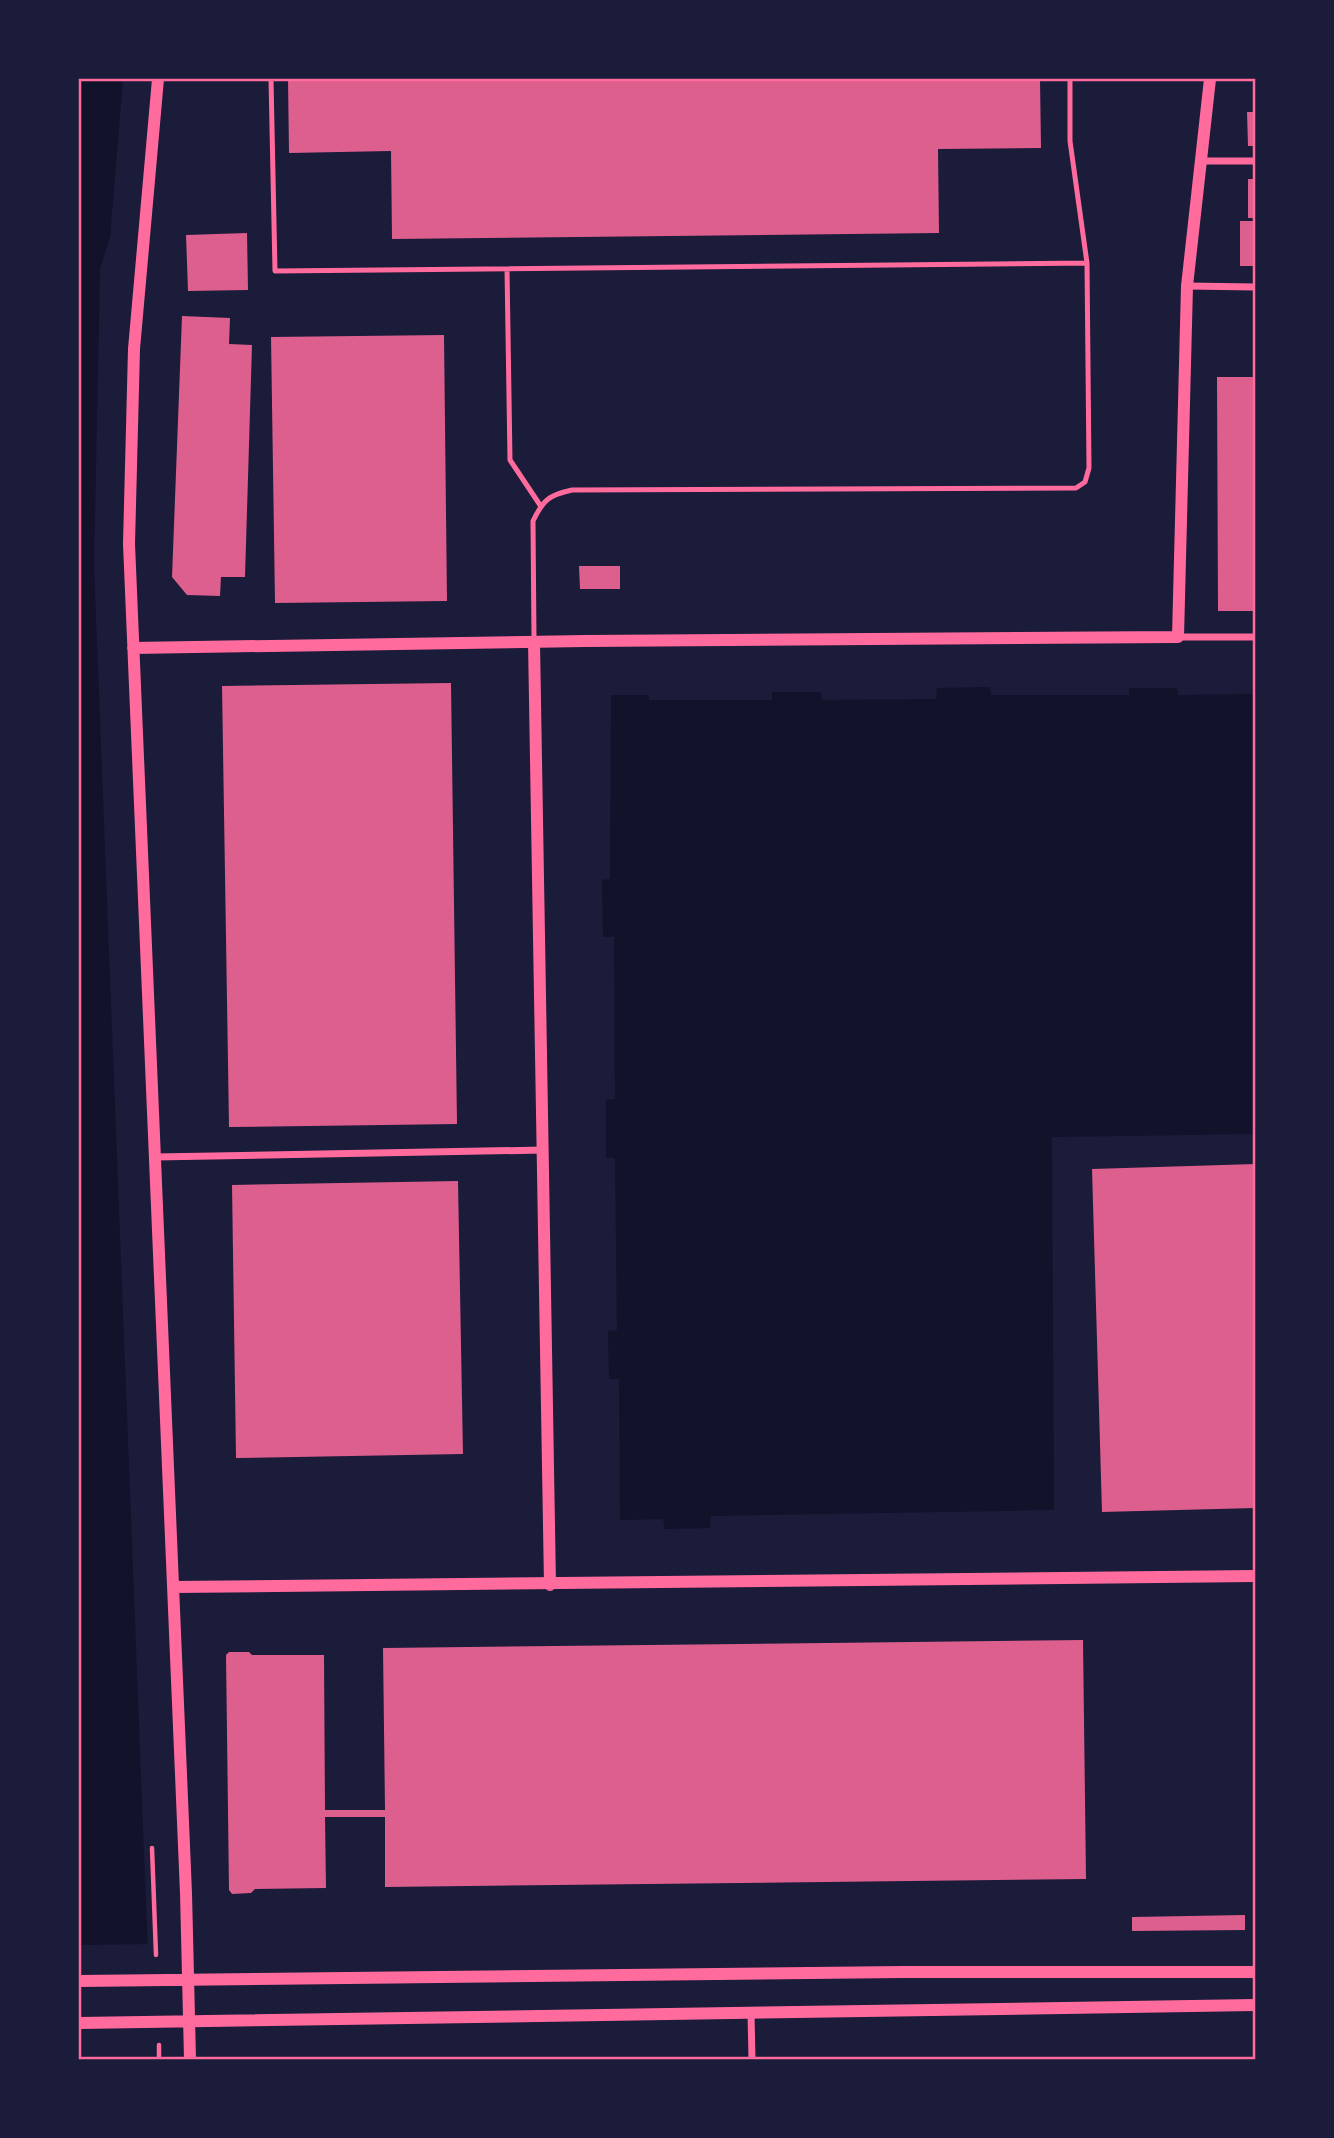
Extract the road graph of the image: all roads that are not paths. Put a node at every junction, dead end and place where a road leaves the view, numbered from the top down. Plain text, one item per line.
1 (158, 79) edge
2 (271, 79) edge
3 (1070, 79) edge
4 (1210, 79) edge
5 (1200, 161) junction
6 (1255, 161) edge
7 (1087, 263) junction
8 (507, 269) junction
9 (1187, 286) junction
10 (1255, 287) edge
11 (540, 505) junction
12 (1178, 637) junction
13 (1255, 637) edge
14 (534, 642) junction
15 (133, 648) junction
16 (544, 1150) junction
17 (154, 1157) junction
18 (1255, 1576) edge
19 (550, 1585) junction
20 (173, 1587) junction
21 (1255, 1972) edge
22 (188, 1979) junction
23 (79, 1981) edge
24 (1255, 2005) edge
25 (751, 2014) junction
26 (189, 2021) junction
27 (79, 2023) edge
28 (190, 2059) edge
29 (752, 2059) edge

1 - 15 street
2 - 8 lane
3 - 7 lane
4 - 5 street
5 - 6 street
5 - 9 street
7 - 8 lane
7 - 11 lane
8 - 11 lane
9 - 10 street
9 - 12 street
11 - 14 lane
12 - 13 street
12 - 14 street
14 - 15 street
14 - 16 street
15 - 17 street
16 - 17 street
16 - 19 street
17 - 20 street
18 - 19 street
19 - 20 street
20 - 22 street
21 - 22 street
22 - 23 street
22 - 26 street
24 - 25 street
25 - 26 street
25 - 29 street
26 - 27 street
26 - 28 street

